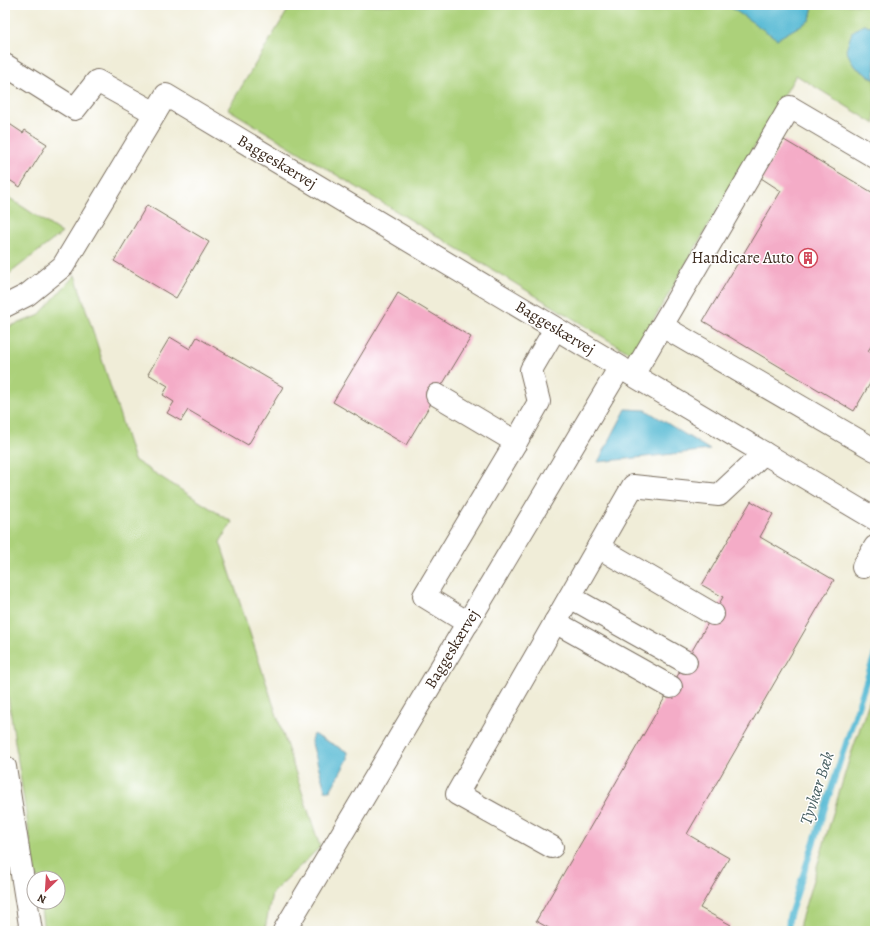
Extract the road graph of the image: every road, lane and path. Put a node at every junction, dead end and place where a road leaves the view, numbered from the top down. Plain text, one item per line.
1 (5, 64) edge
2 (155, 113) junction
3 (875, 157) edge
4 (5, 306) edge
5 (662, 326) junction
6 (555, 329) junction
7 (626, 371) junction
8 (441, 388) dead end
9 (520, 436) junction
10 (875, 450) edge
11 (764, 453) junction
12 (875, 519) edge
13 (875, 547) edge
14 (594, 554) junction
15 (863, 567) dead end
16 (573, 591) junction
17 (709, 620) dead end
18 (468, 623) junction
19 (552, 628) junction
20 (689, 656) dead end
21 (668, 693) dead end
22 (5, 768) edge
23 (9, 815) edge
24 (552, 847) dead end
25 (31, 931) edge
26 (284, 931) edge

1 - 2 street
2 - 4 street, Baggeskærvej
2 - 6 street, Baggeskærvej
3 - 5 street
5 - 7 street
5 - 10 street
6 - 7 street, Baggeskærvej
6 - 9 street
7 - 11 street, Baggeskærvej
7 - 18 street, Baggeskærvej
8 - 9 street
9 - 18 street
11 - 12 street, Baggeskærvej
11 - 14 street
13 - 15 street
14 - 16 street
14 - 17 street
16 - 19 street
16 - 20 street
18 - 26 street, Baggeskærvej
19 - 21 street
19 - 24 street
22 - 23 street
23 - 25 street

